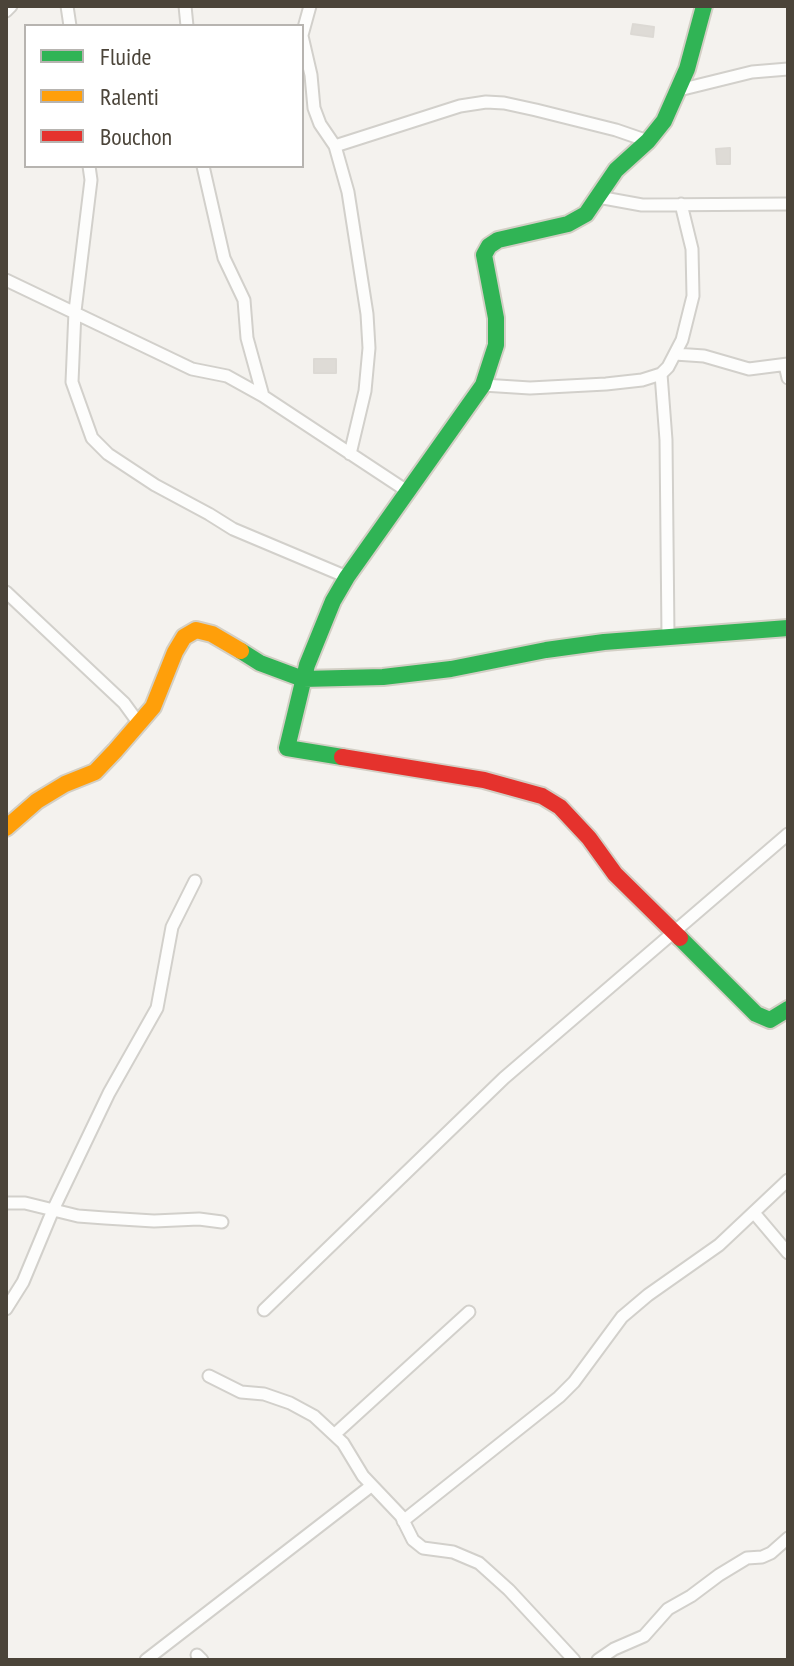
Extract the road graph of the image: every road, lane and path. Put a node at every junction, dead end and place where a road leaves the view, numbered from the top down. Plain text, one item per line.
1 (11, 6) edge
2 (310, 6) edge
3 (704, 6) edge
4 (6, 11) edge
5 (304, 28) edge
6 (304, 45) edge
7 (788, 69) edge
8 (679, 90) junction
9 (648, 141) junction
10 (335, 146) junction
11 (89, 168) edge
12 (203, 168) edge
13 (598, 197) junction
14 (681, 204) junction
15 (788, 204) edge
16 (6, 280) edge
17 (75, 311) junction
18 (675, 354) junction
19 (786, 365) edge
20 (661, 374) junction
21 (788, 378) edge
22 (483, 385) junction
23 (263, 396) junction
24 (350, 454) junction
25 (407, 491) junction
26 (347, 577) junction
27 (6, 592) edge
28 (788, 628) edge
29 (668, 636) junction
30 (303, 679) junction
31 (140, 725) junction
32 (6, 828) edge
33 (788, 834) edge
34 (195, 881) dead end
35 (673, 931) junction
36 (788, 1010) edge
37 (788, 1180) edge
38 (6, 1203) edge
39 (53, 1210) junction
40 (755, 1214) junction
41 (222, 1222) dead end
42 (788, 1253) edge
43 (6, 1309) edge
44 (264, 1310) dead end
45 (469, 1312) dead end
46 (209, 1376) dead end
47 (335, 1434) junction
48 (371, 1486) junction
49 (403, 1521) junction
50 (788, 1538) edge
51 (146, 1660) edge
52 (574, 1660) edge
53 (598, 1660) edge

1 - 4 street
2 - 5 street
3 - 8 street
6 - 10 street
7 - 8 street
8 - 9 street
9 - 10 street
9 - 13 street
10 - 24 street
11 - 17 street
12 - 23 street
13 - 14 street
13 - 22 street
14 - 15 street
14 - 18 street
16 - 17 street
17 - 23 street
17 - 26 street
18 - 19 street
18 - 20 street
19 - 21 street
20 - 22 street
20 - 29 street
22 - 25 street
23 - 24 street
24 - 25 street
25 - 26 street
26 - 30 street
27 - 31 street
28 - 29 street
29 - 30 street
30 - 31 street
30 - 35 street
31 - 32 street
33 - 35 street
34 - 39 street
35 - 36 street
35 - 44 street
37 - 40 street
38 - 39 street
39 - 41 street
39 - 43 street
40 - 42 street
40 - 49 street
45 - 47 street
46 - 47 street
47 - 48 street
48 - 49 street
48 - 51 street
49 - 52 street
50 - 53 street

